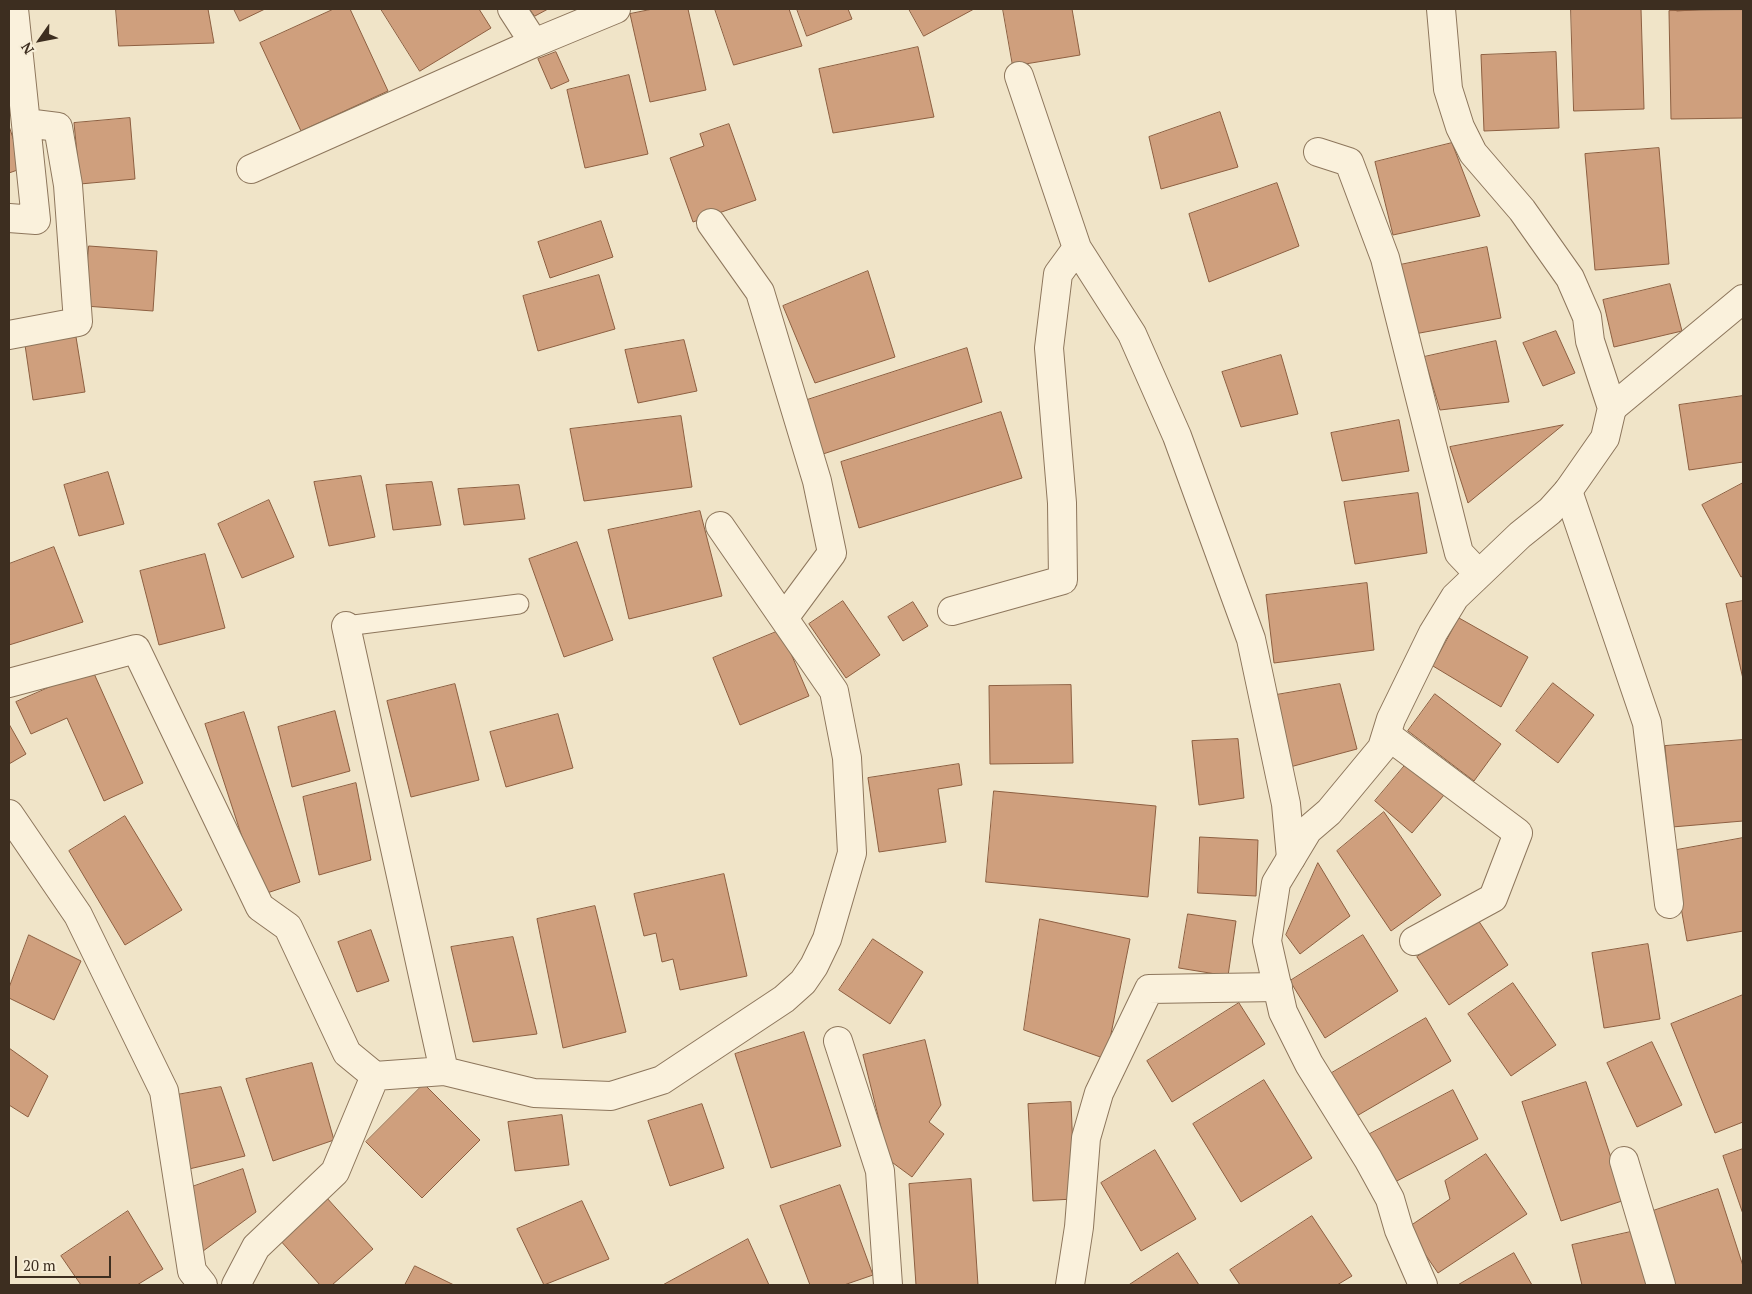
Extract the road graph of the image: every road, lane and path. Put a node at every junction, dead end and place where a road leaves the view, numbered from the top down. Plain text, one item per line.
1 (14, 9) edge
2 (512, 9) edge
3 (616, 9) edge
4 (1441, 9) edge
5 (534, 43) junction
6 (1019, 76) dead end
7 (26, 123) junction
8 (1318, 152) dead end
9 (252, 169) dead end
10 (9, 218) edge
11 (711, 223) dead end
12 (1077, 248) junction
13 (1743, 299) edge
14 (9, 335) edge
15 (1612, 408) junction
16 (1568, 491) junction
17 (720, 526) dead end
18 (1478, 573) junction
19 (520, 604) dead end
20 (952, 611) dead end
21 (784, 618) junction
22 (346, 626) joint
23 (9, 683) edge
24 (1387, 735) junction
25 (9, 814) edge
26 (1291, 858) junction
27 (1669, 904) dead end
28 (1414, 941) dead end
29 (1278, 987) junction
30 (838, 1041) dead end
31 (444, 1072) junction
32 (375, 1076) junction
33 (1624, 1161) dead end
34 (203, 1285) edge
35 (236, 1285) edge
36 (888, 1285) edge
37 (1070, 1285) edge
38 (1423, 1285) edge
39 (1661, 1285) edge

1 - 7 street
2 - 5 street
3 - 5 street
4 - 15 street
5 - 9 street
6 - 12 street
7 - 10 street
7 - 14 street
8 - 18 street
11 - 21 street
12 - 20 street
12 - 26 street
13 - 15 street
15 - 16 street
16 - 18 street
16 - 27 street
17 - 21 street
18 - 24 street
19 - 22 lane
21 - 31 street
22 - 31 street
23 - 32 street
24 - 26 street
24 - 28 street
25 - 34 street
26 - 29 street
29 - 37 street
29 - 38 street
30 - 36 street
31 - 32 street
32 - 35 street
33 - 39 street

